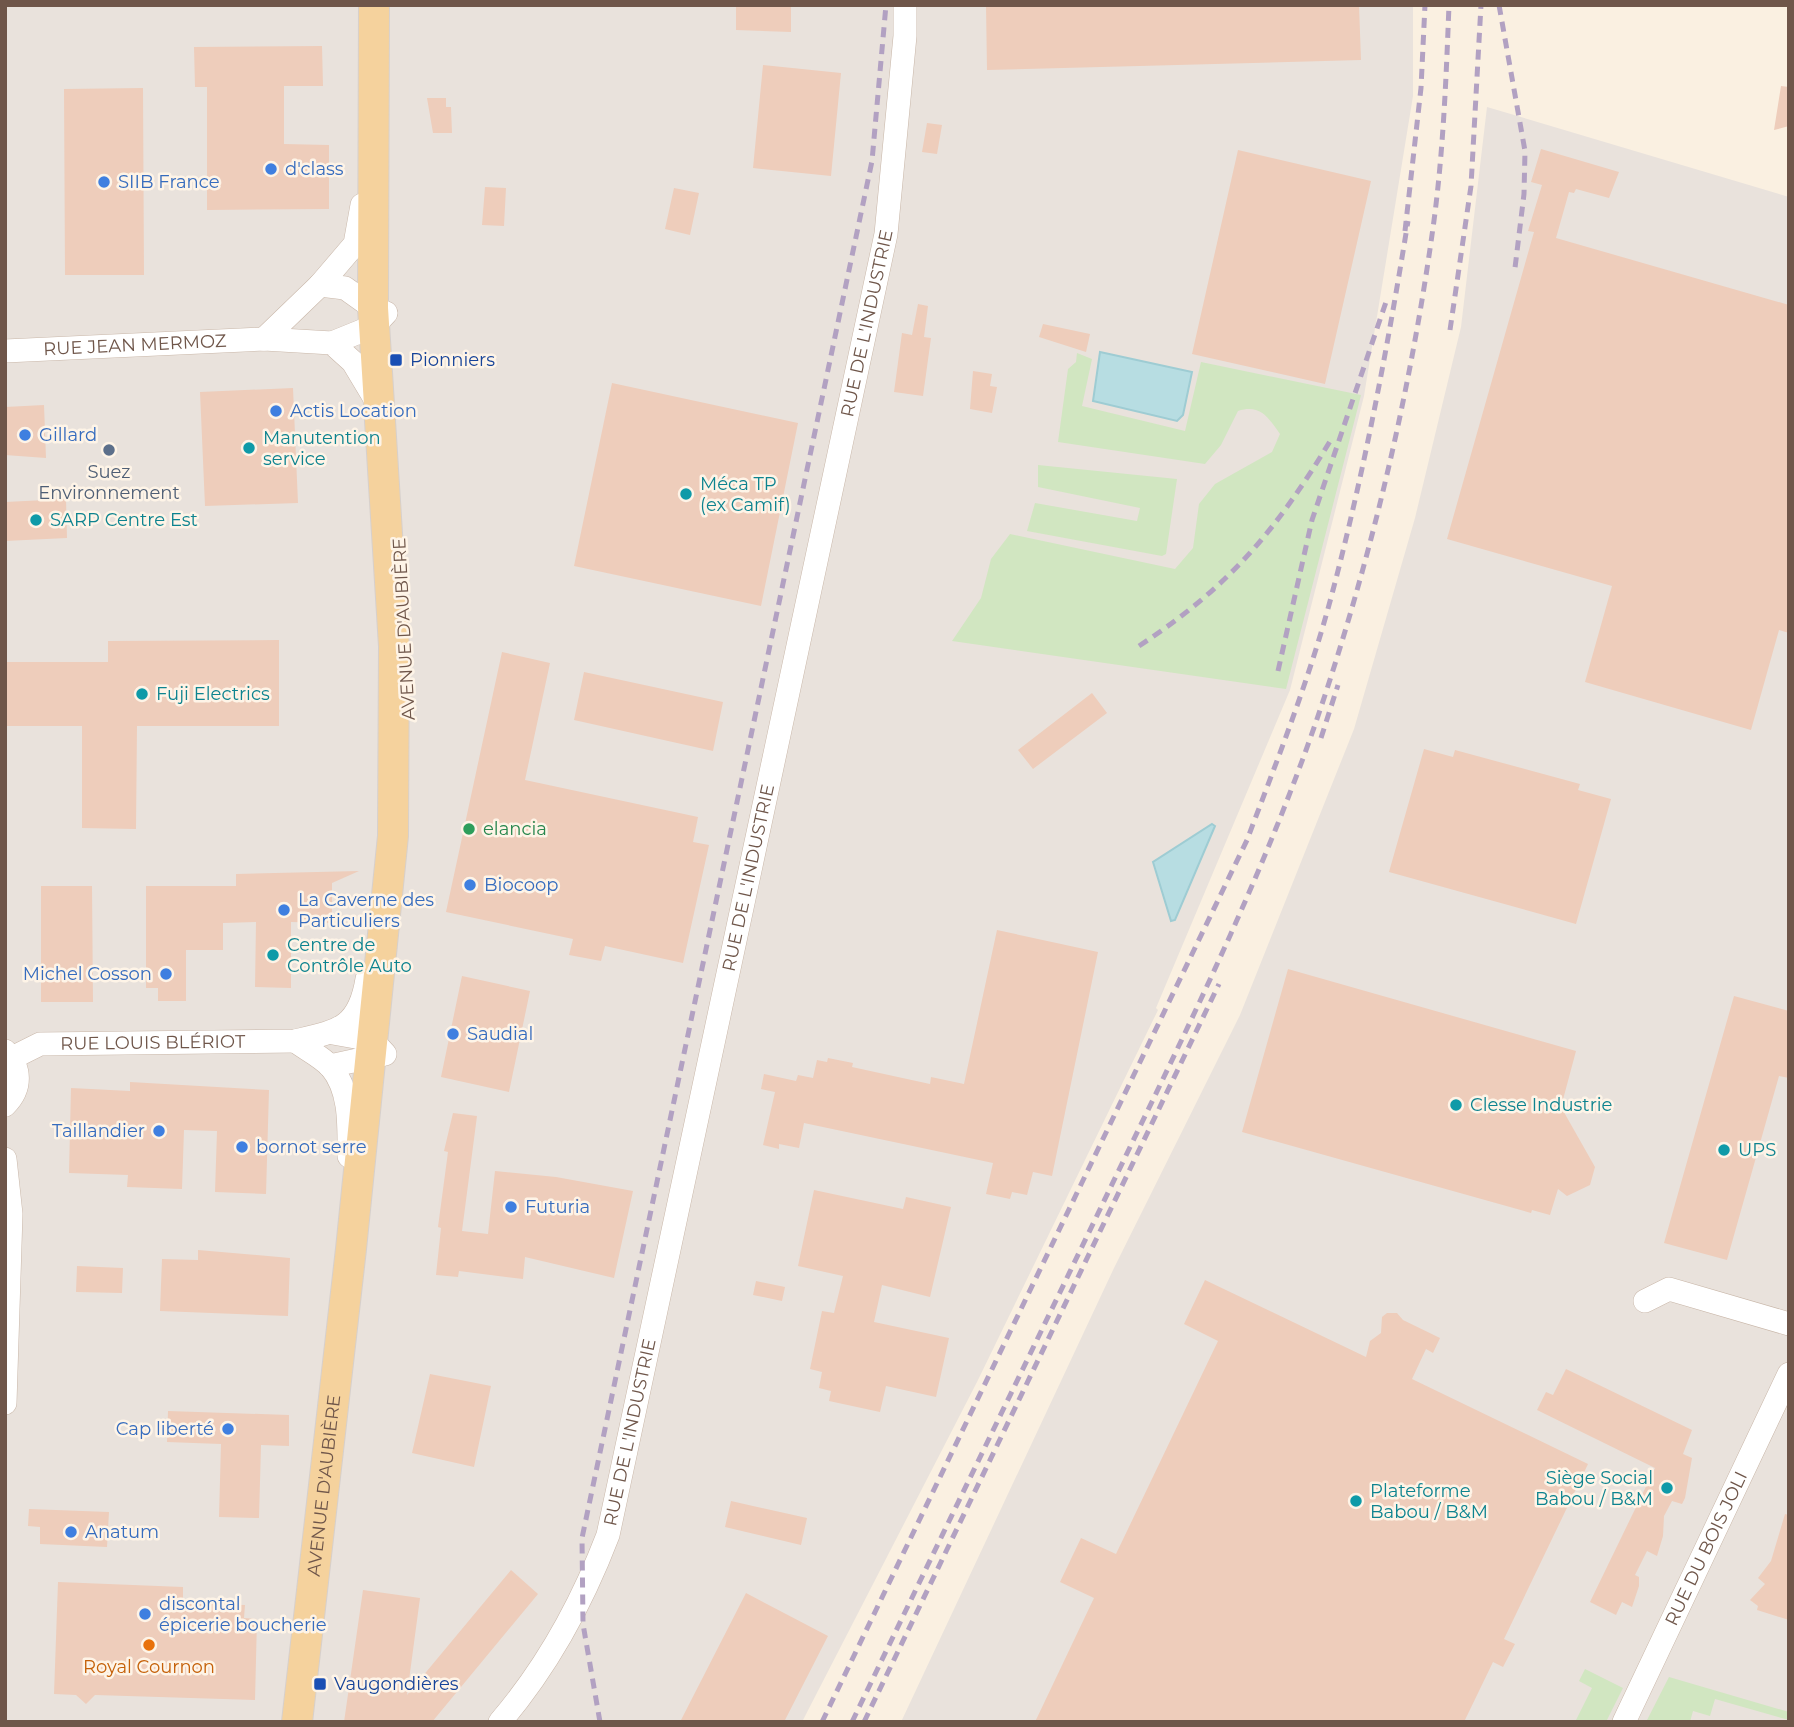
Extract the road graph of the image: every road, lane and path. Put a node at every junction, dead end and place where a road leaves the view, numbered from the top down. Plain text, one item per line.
1 (374, 5) edge
2 (390, 5) edge
3 (905, 5) edge
4 (372, 91) junction
5 (320, 285) junction
6 (378, 315) junction
7 (264, 339) junction
8 (332, 343) junction
9 (5, 351) edge
10 (377, 402) junction
11 (393, 836) junction
12 (333, 1033) junction
13 (295, 1041) junction
14 (376, 1051) junction
15 (9, 1055) edge
16 (330, 1066) junction
17 (5, 1104) edge
18 (5, 1159) edge
19 (351, 1248) junction
20 (1645, 1301) dead end
21 (1789, 1324) edge
22 (1789, 1374) edge
23 (5, 1403) edge
24 (297, 1722) edge
25 (500, 1722) edge
26 (1623, 1722) edge

1 - 4 main road, AVENUE D'AUBIÈRE
2 - 6 main road, AVENUE D'AUBIÈRE
3 - 25 street, RUE DE L'INDUSTRIE
4 - 5 street
4 - 6 main road, AVENUE D'AUBIÈRE
5 - 6 street
5 - 7 street
6 - 8 street, RUE JEAN MERMOZ
6 - 10 main road, AVENUE D'AUBIÈRE
6 - 14 main road, AVENUE D'AUBIÈRE
7 - 8 street, RUE JEAN MERMOZ
7 - 9 street, RUE JEAN MERMOZ
8 - 10 street
10 - 11 main road, AVENUE D'AUBIÈRE
11 - 12 street, AVENUE D'AUBIÈRE
11 - 14 main road, AVENUE D'AUBIÈRE
12 - 13 street
12 - 14 street
13 - 15 street, RUE LOUIS BLÉRIOT
13 - 16 street, AVENUE D'AUBIÈRE
14 - 16 street
14 - 19 main road, AVENUE D'AUBIÈRE
15 - 17 street
16 - 19 street, AVENUE D'AUBIÈRE
18 - 23 street
19 - 24 main road, AVENUE D'AUBIÈRE
20 - 21 street
22 - 26 street, RUE DU BOIS JOLI

